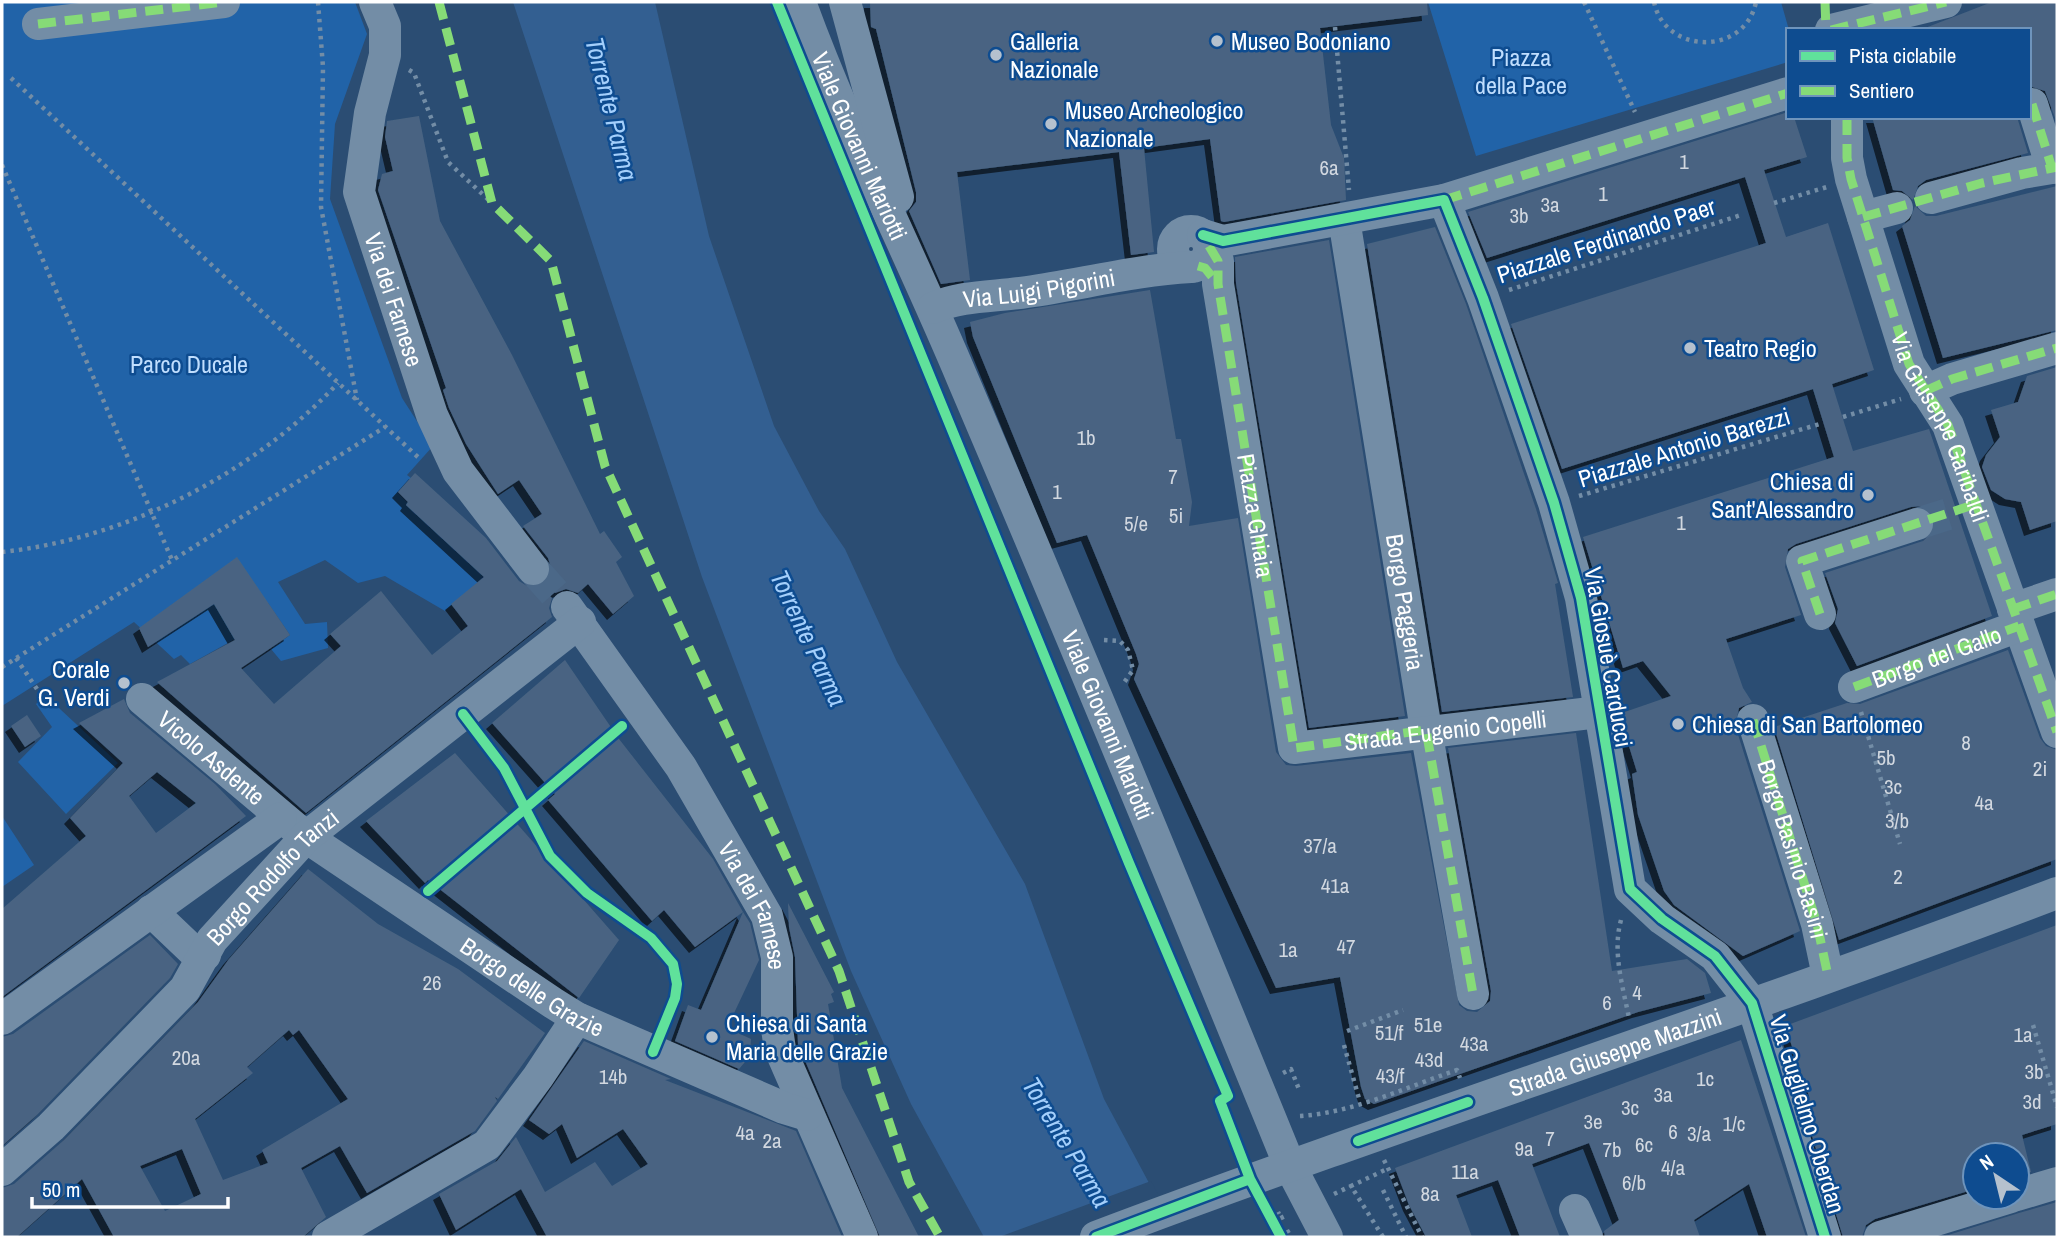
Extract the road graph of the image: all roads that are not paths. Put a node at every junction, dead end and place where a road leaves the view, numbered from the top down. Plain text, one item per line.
1 (224, 2) edge
2 (375, 2) edge
3 (800, 2) edge
4 (845, 2) edge
5 (1825, 2) edge
6 (1946, 2) edge
7 (38, 24) dead end
8 (1826, 28) edge
9 (1839, 28) edge
10 (1786, 94) edge
11 (2032, 104) dead end
12 (1847, 119) edge
13 (2054, 168) edge
14 (1931, 198) dead end
15 (1444, 200) junction
16 (1897, 208) dead end
17 (1863, 217) junction
18 (1344, 219) junction
19 (1199, 258) junction
20 (928, 297) junction
21 (2057, 348) edge
22 (1925, 391) junction
23 (1917, 524) tunnel mouth
24 (533, 569) tunnel mouth
25 (2057, 594) edge
26 (573, 614) joint
27 (1820, 614) dead end
28 (2016, 617) junction
29 (1854, 687) road end
30 (142, 699) dead end
31 (1599, 712) junction
32 (1753, 720) dead end
33 (1426, 730) junction
34 (2057, 732) edge
35 (1294, 748) joint
36 (281, 818) junction
37 (306, 837) junction
38 (2057, 893) edge
39 (151, 911) junction
40 (205, 955) junction
41 (1828, 976) junction
42 (1472, 990) dead end
43 (1752, 1003) junction
44 (576, 1018) junction
45 (2, 1019) edge
46 (807, 1115) junction
47 (1289, 1164) junction
48 (2, 1170) edge
49 (2057, 1183) edge
50 (2031, 1191) edge
51 (1965, 1211) edge
52 (328, 1237) edge
53 (862, 1237) edge
54 (1096, 1237) edge
55 (1327, 1237) edge
56 (1825, 1237) edge
57 (1880, 1237) edge

1 - 7 street
2 - 24 street, Via dei Farnese
3 - 20 street, Viale Giovanni Mariotti
4 - 20 street, Viale Giovanni Mariotti
5 - 8 street
6 - 9 street
10 - 15 street
11 - 13 street
12 - 17 street, Via Giuseppe Garibaldi
13 - 14 street
15 - 18 street
15 - 31 street, Via Giosuè Carducci
16 - 17 street
17 - 22 street, Via Giuseppe Garibaldi
18 - 19 street, Via Luigi Pigorini
18 - 33 street, Borgo Paggeria
19 - 20 street, Via Luigi Pigorini
19 - 35 street, Piazza Ghiaia
20 - 47 street, Viale Giovanni Mariotti
21 - 22 street
22 - 28 street, Via Giuseppe Garibaldi
23 - 27 street
25 - 28 street, Borgo del Gallo
26 - 37 street, Borgo Rodolfo Tanzi
26 - 46 street, Via dei Farnese
28 - 29 street, Borgo del Gallo
28 - 34 street, Via Giuseppe Garibaldi
30 - 36 street, Vicolo Asdente
31 - 33 street, Strada Eugenio Copelli
31 - 43 street, Via Giosuè Carducci
32 - 41 street, Borgo Basinio Basini
33 - 35 street, Strada Eugenio Copelli
33 - 42 street, Borgo Paggeria
36 - 37 street, Borgo delle Grazie
36 - 39 street
37 - 40 street, Borgo Rodolfo Tanzi
37 - 44 street, Borgo delle Grazie
38 - 41 street, Strada Giuseppe Mazzini
39 - 40 street
39 - 45 street
40 - 48 street, Borgo Rodolfo Tanzi
41 - 43 street, Strada Giuseppe Mazzini
43 - 47 street, Strada Giuseppe Mazzini
43 - 56 street, Via Guglielmo Oberdan
44 - 46 street, Borgo delle Grazie
44 - 52 street
46 - 53 street, Via dei Farnese
47 - 54 street, Strada Giuseppe Mazzini
47 - 55 street, Viale Giovanni Mariotti
49 - 50 street
51 - 57 street

